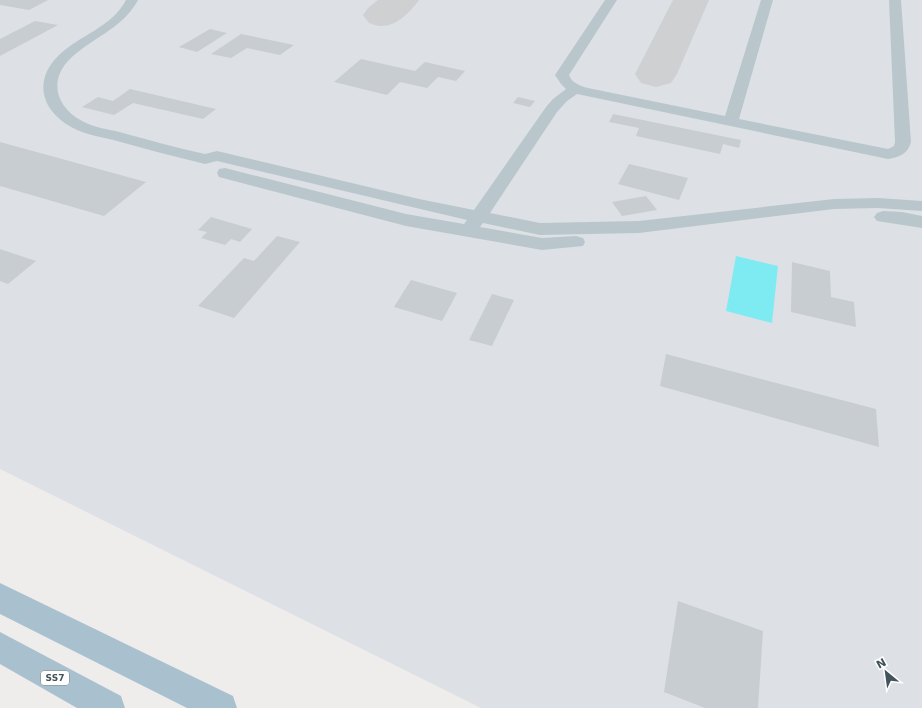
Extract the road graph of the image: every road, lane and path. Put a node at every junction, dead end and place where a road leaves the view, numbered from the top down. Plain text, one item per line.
1 (132, 0) edge
2 (611, 0) edge
3 (767, 0) edge
4 (895, 0) edge
5 (576, 89) junction
6 (731, 122) junction
7 (205, 159) junction
8 (419, 204) junction
9 (922, 206) edge
10 (406, 220) junction
11 (922, 222) edge
12 (473, 224) junction
13 (0, 598) edge
14 (0, 647) edge
15 (109, 708) edge
16 (221, 708) edge

1 - 7 lane
2 - 5 lane
3 - 6 lane
4 - 6 lane
5 - 6 lane
5 - 12 lane
7 - 8 lane
7 - 10 lane
8 - 10 lane
8 - 12 lane
9 - 12 lane
10 - 12 lane
11 - 12 lane
13 - 16 main road
14 - 15 main road, SS7

